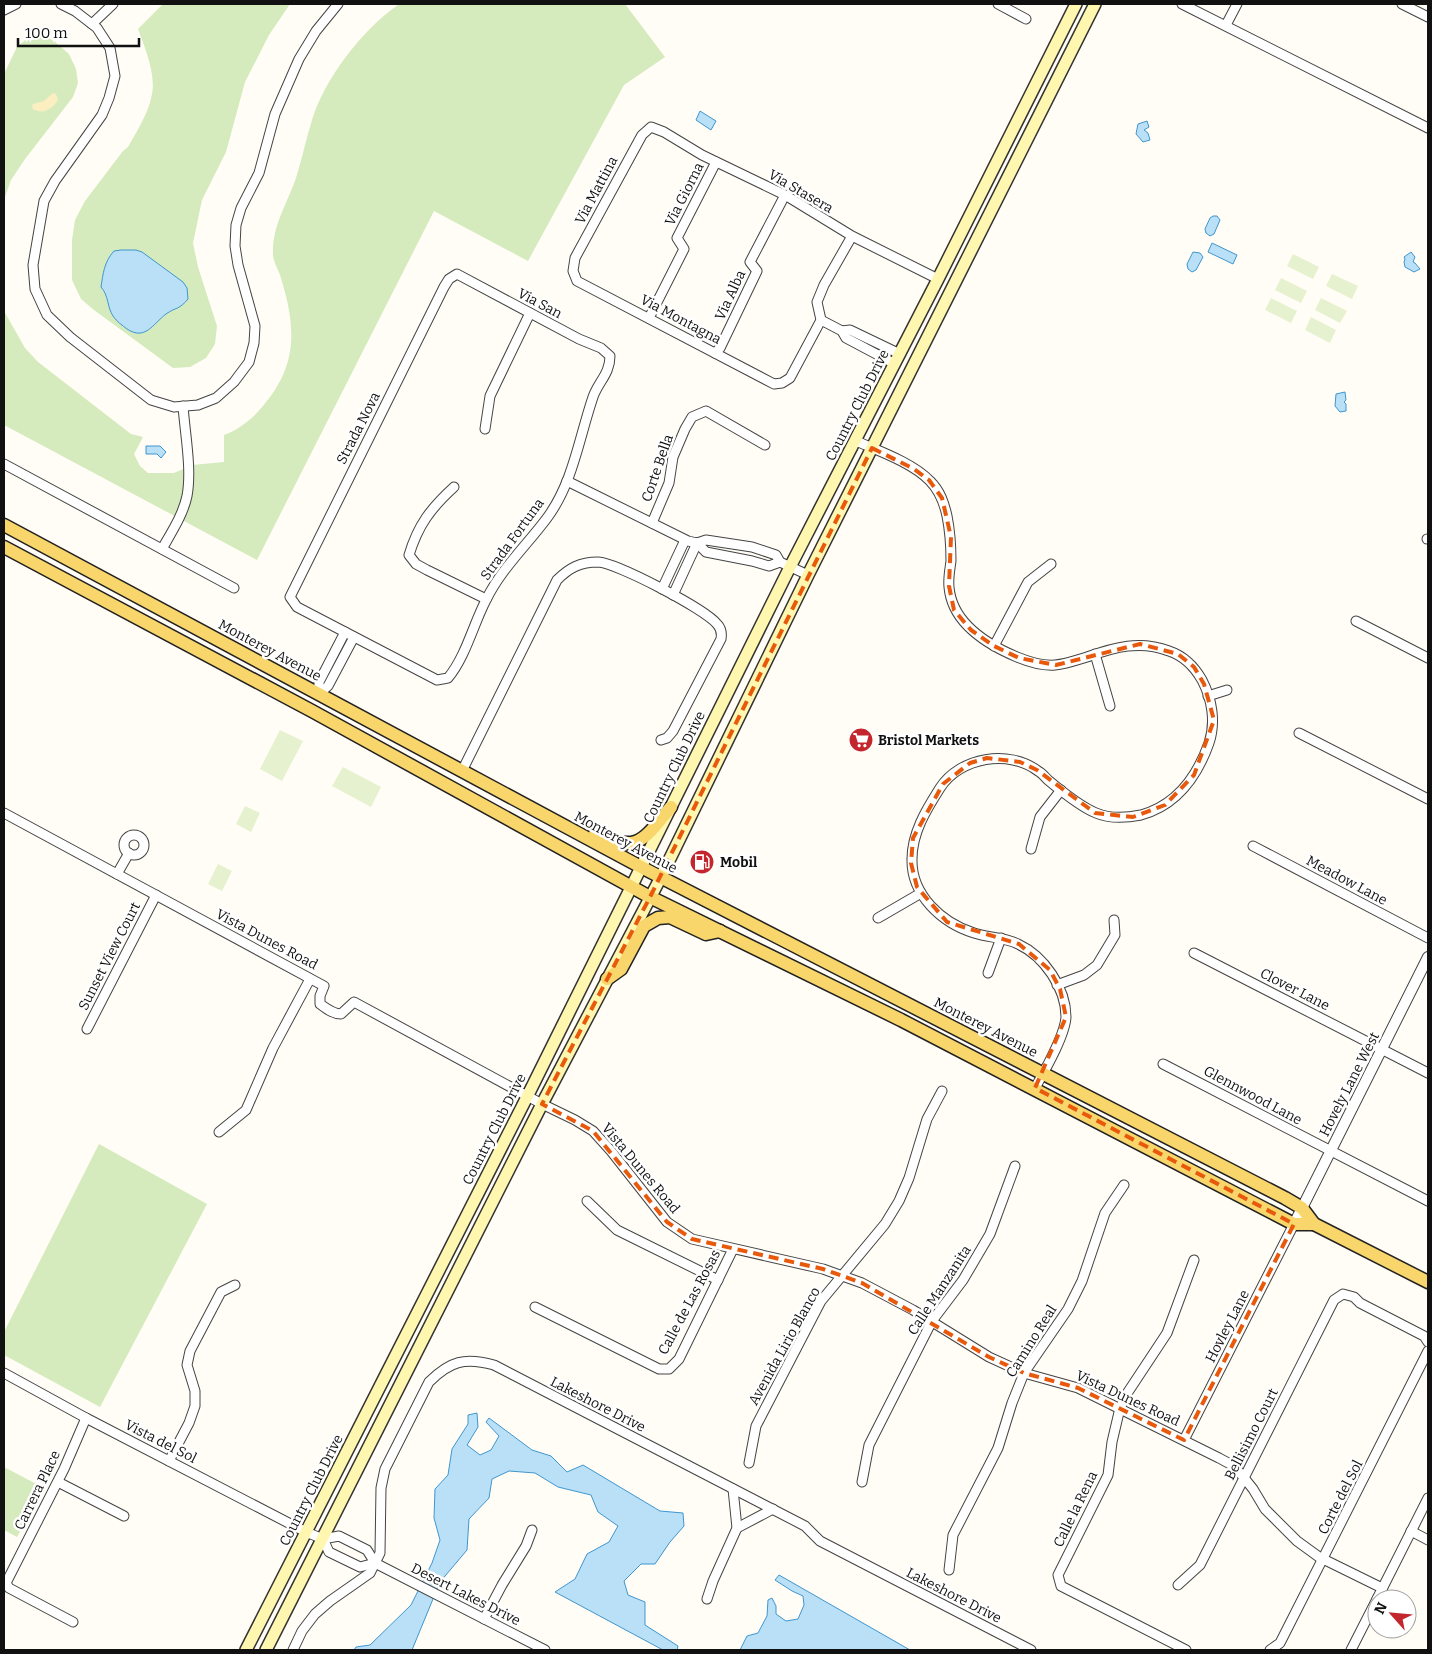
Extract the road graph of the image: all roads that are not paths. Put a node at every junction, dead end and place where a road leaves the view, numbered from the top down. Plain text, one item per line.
1 (16, 4) edge
2 (61, 4) edge
3 (113, 4) edge
4 (338, 4) edge
5 (998, 4) edge
6 (1076, 4) edge
7 (1095, 4) edge
8 (1182, 4) edge
9 (1237, 4) edge
10 (1402, 4) edge
11 (4, 10) edge
12 (1428, 17) edge
13 (1026, 19) dead end
14 (92, 24) junction
15 (1226, 25) junction
16 (651, 127) joint
17 (1428, 128) edge
18 (716, 162) junction
19 (785, 195) junction
20 (852, 236) junction
21 (572, 271) joint
22 (457, 274) joint
23 (938, 279) junction
24 (530, 313) junction
25 (649, 318) junction
26 (821, 320) junction
27 (715, 353) junction
28 (610, 356) joint
29 (897, 359) junction
30 (183, 406) junction
31 (485, 429) dead end
32 (856, 441) junction
33 (765, 445) dead end
34 (872, 448) junction
35 (4, 464) edge
36 (567, 481) junction
37 (454, 487) dead end
38 (652, 523) junction
39 (4, 525) edge
40 (685, 540) junction
41 (697, 543) junction
42 (4, 547) edge
43 (162, 550) junction
44 (786, 564) junction
45 (1051, 564) dead end
46 (672, 568) junction
47 (683, 573) junction
48 (808, 575) junction
49 (234, 588) dead end
50 (662, 589) junction
51 (673, 595) junction
52 (486, 599) junction
53 (1356, 621) dead end
54 (345, 632) junction
55 (354, 637) junction
56 (994, 646) junction
57 (1095, 654) junction
58 (1428, 658) edge
59 (334, 664) junction
60 (246, 676) junction
61 (1227, 690) dead end
62 (319, 694) junction
63 (1208, 696) junction
64 (1110, 706) dead end
65 (1299, 733) dead end
66 (661, 740) dead end
67 (462, 771) junction
68 (1062, 790) junction
69 (1428, 799) edge
70 (671, 807) junction
71 (4, 813) edge
72 (553, 820) junction
73 (1253, 846) dead end
74 (1031, 849) dead end
75 (129, 853) dead end
76 (641, 867) junction
77 (117, 874) junction
78 (661, 877) junction
79 (631, 886) junction
80 (921, 893) junction
81 (156, 895) junction
82 (650, 897) junction
83 (878, 918) dead end
84 (1114, 920) dead end
85 (720, 931) junction
86 (1001, 938) junction
87 (1428, 938) edge
88 (1194, 953) dead end
89 (1428, 957) edge
90 (988, 973) dead end
91 (310, 979) junction
92 (607, 979) junction
93 (1058, 984) junction
94 (87, 1029) dead end
95 (1382, 1049) junction
96 (1163, 1064) dead end
97 (1044, 1073) junction
98 (1428, 1073) edge
99 (1035, 1088) junction
100 (942, 1091) dead end
101 (528, 1097) junction
102 (542, 1104) junction
103 (218, 1132) dead end
104 (1331, 1152) junction
105 (1015, 1166) dead end
106 (1124, 1185) dead end
107 (587, 1201) dead end
108 (1428, 1201) edge
109 (1302, 1208) junction
110 (1294, 1224) junction
111 (1314, 1224) junction
112 (733, 1249) junction
113 (1194, 1260) dead end
114 (841, 1275) junction
115 (718, 1280) junction
116 (1428, 1282) edge
117 (235, 1285) dead end
118 (535, 1307) dead end
119 (932, 1321) junction
120 (1426, 1339) edge
121 (1428, 1351) edge
122 (4, 1373) edge
123 (1024, 1373) junction
124 (1120, 1408) junction
125 (86, 1418) junction
126 (1184, 1440) junction
127 (169, 1461) junction
128 (748, 1463) dead end
129 (1244, 1478) junction
130 (58, 1482) junction
131 (862, 1482) dead end
132 (733, 1489) junction
133 (1428, 1498) edge
134 (773, 1510) junction
135 (124, 1516) dead end
136 (737, 1528) junction
137 (532, 1530) dead end
138 (1411, 1531) junction
139 (306, 1532) junction
140 (323, 1538) junction
141 (1428, 1540) edge
142 (1324, 1559) junction
143 (375, 1563) junction
144 (949, 1570) dead end
145 (1178, 1585) dead end
146 (1382, 1588) joint
147 (707, 1599) dead end
148 (484, 1619) junction
149 (1367, 1619) edge
150 (73, 1622) dead end
151 (246, 1650) edge
152 (266, 1650) edge
153 (292, 1650) edge
154 (545, 1650) edge
155 (1031, 1650) edge
156 (1186, 1650) edge
157 (1270, 1650) edge
158 (1352, 1650) edge

1 - 11 street
2 - 14 street
3 - 14 street
4 - 30 street
5 - 13 street
6 - 23 main road, Country Club Drive
7 - 34 main road
8 - 15 street
9 - 15 street
10 - 12 street
14 - 30 street
15 - 17 street
16 - 18 street, Via Stasera
16 - 21 street, Via Mattina
18 - 19 street, Via Stasera
18 - 25 street, Via Giorna
19 - 20 street, Via Stasera
19 - 27 street, Via Alba
20 - 23 street, Via Stasera
20 - 26 street
21 - 25 street, Via Montagna
22 - 24 street, Via San
22 - 54 street, Strada Nova
23 - 29 main road, Country Club Drive
24 - 28 street, Via San
24 - 31 street
25 - 27 street, Via Montagna
26 - 27 street, Via Montagna
26 - 29 street
28 - 36 street, Strada Fortuna
29 - 32 main road, Country Club Drive
30 - 43 street
32 - 34 street
32 - 44 main road, Country Club Drive
33 - 38 street, Corte Bella
34 - 48 main road
34 - 56 street
35 - 43 street
36 - 38 street
36 - 52 street, Strada Fortuna
37 - 52 street
38 - 40 street
39 - 62 main road, Monterey Avenue
40 - 41 street
40 - 46 street
41 - 44 street
41 - 44 street
41 - 47 street
42 - 60 main road, Monterey Avenue
43 - 49 street
44 - 48 street
44 - 70 main road, Country Club Drive
45 - 56 street
46 - 47 street
46 - 50 street
47 - 51 street
48 - 78 main road
50 - 51 street
50 - 67 street
51 - 66 street
52 - 55 street, Strada Fortuna
53 - 58 street
54 - 55 street
54 - 59 street
55 - 59 street
56 - 57 street
57 - 63 street
57 - 64 street
59 - 62 street
60 - 62 main road
60 - 79 main road, Monterey Avenue
61 - 63 street
62 - 67 main road, Monterey Avenue
63 - 68 street
65 - 69 street
67 - 72 main road, Monterey Avenue
68 - 74 street
68 - 80 street
70 - 72 main road
70 - 76 main road, Country Club Drive
71 - 77 street, Vista Dunes Road
72 - 76 main road, Monterey Avenue
73 - 87 street, Meadow Lane
75 - 77 street
76 - 78 main road, Monterey Avenue
76 - 79 main road, Country Club Drive
77 - 81 street, Vista Dunes Road
78 - 82 main road
78 - 97 main road, Monterey Avenue
79 - 82 main road, Monterey Avenue
79 - 101 main road, Country Club Drive
80 - 83 street
80 - 86 street
81 - 91 street, Vista Dunes Road
81 - 94 street, Sunset View Court
82 - 85 main road, Monterey Avenue
82 - 92 main road
84 - 93 street
85 - 92 main road
85 - 99 main road, Monterey Avenue
86 - 90 street
86 - 93 street
88 - 95 street, Clover Lane
89 - 95 street, Hovely Lane West
91 - 101 street, Vista Dunes Road
91 - 103 street
92 - 102 main road
93 - 97 street
95 - 98 street, Clover Lane
95 - 104 street, Hovely Lane West
96 - 104 street, Glennwood Lane
97 - 99 street
97 - 109 main road, Monterey Avenue
99 - 110 main road, Monterey Avenue
100 - 114 street, Avenida Lirio Blanco
101 - 102 street, Vista Dunes Road
101 - 139 main road, Country Club Drive
102 - 112 street, Vista Dunes Road
102 - 140 main road
104 - 108 street, Glennwood Lane
104 - 109 street, Hovely Lane West
105 - 119 street, Calle Manzanita
106 - 123 street, Camino Real
107 - 115 street
109 - 110 street, Hovely Lane West
109 - 111 main road, Monterey Avenue
110 - 111 main road, Monterey Avenue
110 - 126 street, Hovley Lane
111 - 116 main road, Monterey Avenue
112 - 114 street, Vista Dunes Road
112 - 115 street, Calle de Las Rosas
113 - 124 street, Calle la Rena
114 - 119 street, Vista Dunes Road
114 - 128 street, Avenida Lirio Blanco
115 - 118 street, Calle de Las Rosas
117 - 127 street
119 - 123 street, Vista Dunes Road
119 - 131 street, Calle Manzanita
120 - 129 street, Bellisimo Court
121 - 142 street, Corte del Sol
122 - 125 street, Vista del Sol
123 - 124 street, Vista Dunes Road
123 - 144 street, Camino Real
124 - 126 street, Vista Dunes Road
124 - 156 street, Calle la Rena
125 - 127 street, Vista del Sol
125 - 130 street, Carrera Place
126 - 129 street, Vista Dunes Road
127 - 139 street, Vista del Sol
129 - 142 street, Vista Dunes Road
129 - 145 street, Bellisimo Court
130 - 135 street
130 - 150 street, Carrera Place
132 - 134 street, Lakeshore Drive
132 - 136 street
132 - 143 street, Lakeshore Drive
133 - 138 street
134 - 136 street
134 - 155 street, Lakeshore Drive
136 - 147 street
137 - 148 street
138 - 141 street
138 - 146 street
139 - 140 street, Desert Lakes Drive
139 - 151 main road, Country Club Drive
140 - 143 street, Desert Lakes Drive
140 - 143 street, Desert Lakes Drive
140 - 152 main road
142 - 146 street, Vista Dunes Road
142 - 157 street, Corte del Sol
143 - 148 street, Desert Lakes Drive
143 - 153 street, Lakeshore Drive
148 - 154 street, Desert Lakes Drive
149 - 158 street

